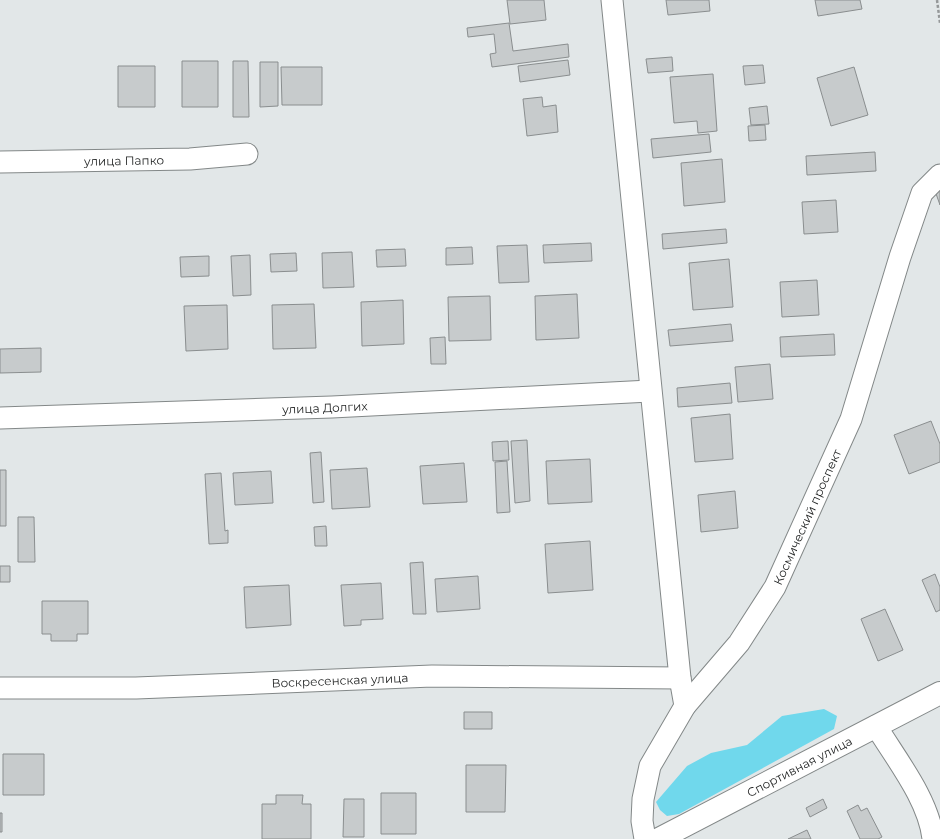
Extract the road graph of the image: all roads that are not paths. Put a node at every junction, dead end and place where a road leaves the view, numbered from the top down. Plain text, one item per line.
1 (612, 0) edge
2 (247, 154) dead end
3 (0, 162) edge
4 (940, 175) edge
5 (650, 391) junction
6 (0, 418) edge
7 (680, 678) junction
8 (0, 688) edge
9 (940, 692) edge
10 (685, 706) junction
11 (876, 726) junction
12 (645, 839) edge
13 (659, 839) edge
14 (933, 839) edge

1 - 5 street
2 - 3 street, улица Папко
4 - 10 street, Космический проспект
5 - 6 street, улица Долгих
5 - 7 street
7 - 8 street, Воскресенская улица
7 - 10 street
9 - 11 street, Спортивная улица
10 - 12 street, Космический проспект
11 - 13 street, Спортивная улица
11 - 14 street

